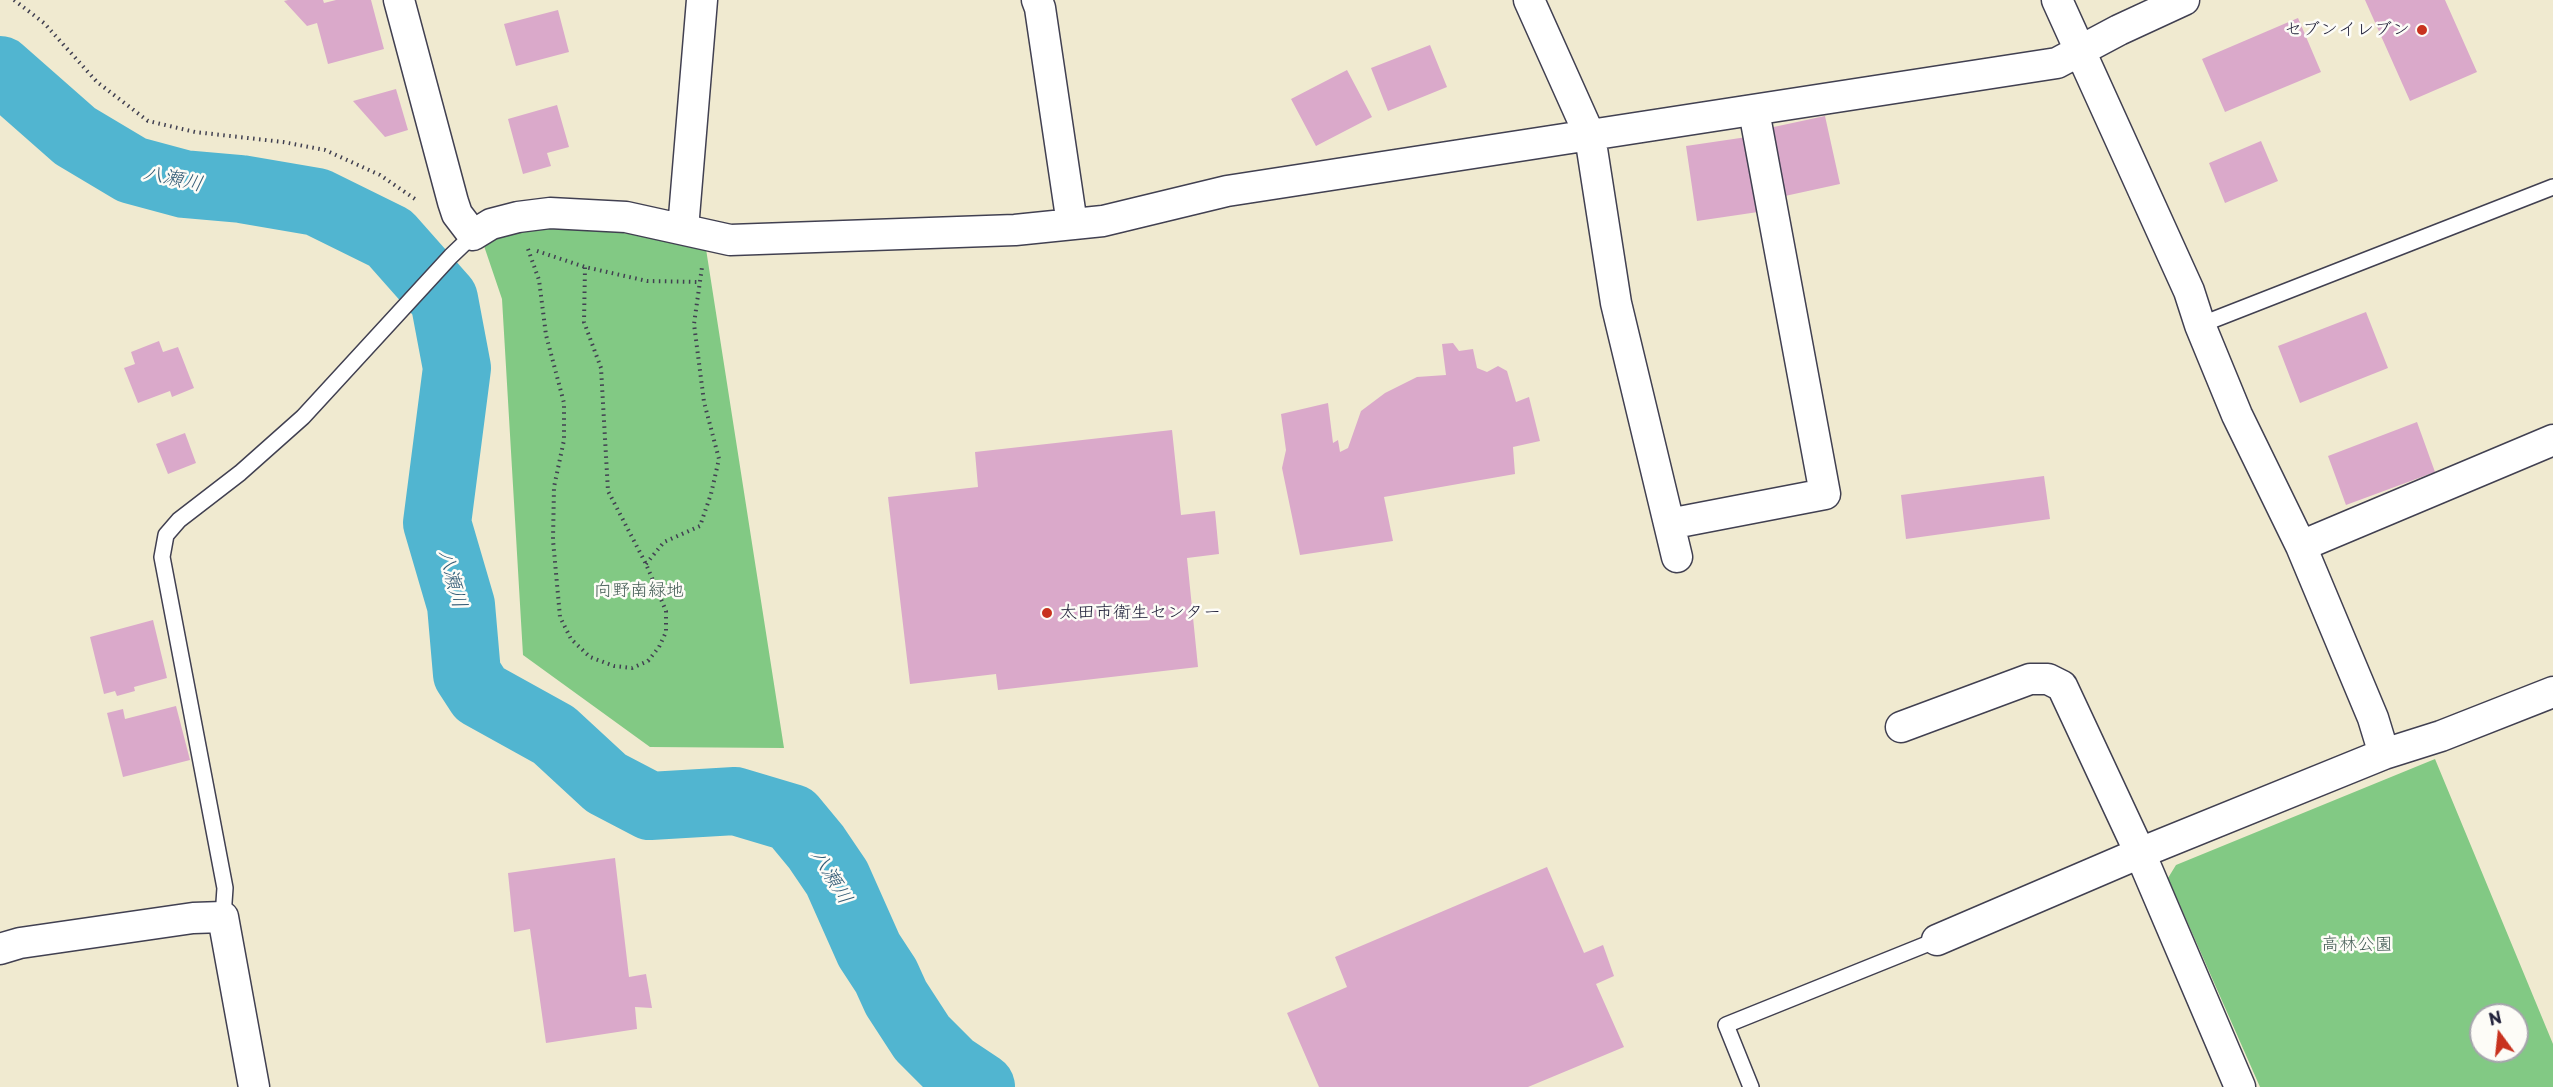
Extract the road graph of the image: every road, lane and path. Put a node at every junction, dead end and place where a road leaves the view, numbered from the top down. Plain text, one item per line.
1 (14, 0) edge
2 (399, 0) edge
3 (702, 0) edge
4 (1529, 0) edge
5 (2057, 0) edge
6 (2184, 0) edge
7 (1045, 3) edge
8 (2080, 51) junction
9 (1754, 111) junction
10 (1590, 136) junction
11 (2553, 188) edge
12 (418, 201) dead end
13 (518, 217) junction
14 (1072, 224) junction
15 (695, 232) junction
16 (473, 235) junction
17 (528, 248) junction
18 (585, 267) junction
19 (700, 282) junction
20 (2200, 326) junction
21 (2553, 440) edge
22 (1669, 524) junction
23 (2301, 546) junction
24 (1677, 557) dead end
25 (646, 564) junction
26 (2553, 692) edge
27 (1902, 727) dead end
28 (2384, 754) junction
29 (2140, 853) junction
30 (223, 917) junction
31 (1937, 940) joint
32 (0, 950) edge
33 (254, 1087) edge
34 (1751, 1087) edge
35 (2240, 1087) edge

1 - 12 path
2 - 16 street
3 - 15 street
4 - 10 street
5 - 8 street
6 - 8 street
7 - 14 street
8 - 9 street
8 - 20 street
9 - 10 street
9 - 22 street
10 - 14 street
10 - 22 street
11 - 20 lane
13 - 15 street
13 - 16 street
13 - 17 path
14 - 15 street
15 - 19 path
16 - 30 lane
17 - 18 path
17 - 25 path
18 - 19 path
18 - 25 path
19 - 25 path
20 - 23 street
21 - 23 street
22 - 24 street
23 - 28 street
26 - 28 street
27 - 29 street
28 - 29 street
29 - 31 street
29 - 35 street
30 - 32 street
30 - 33 street
31 - 34 lane

